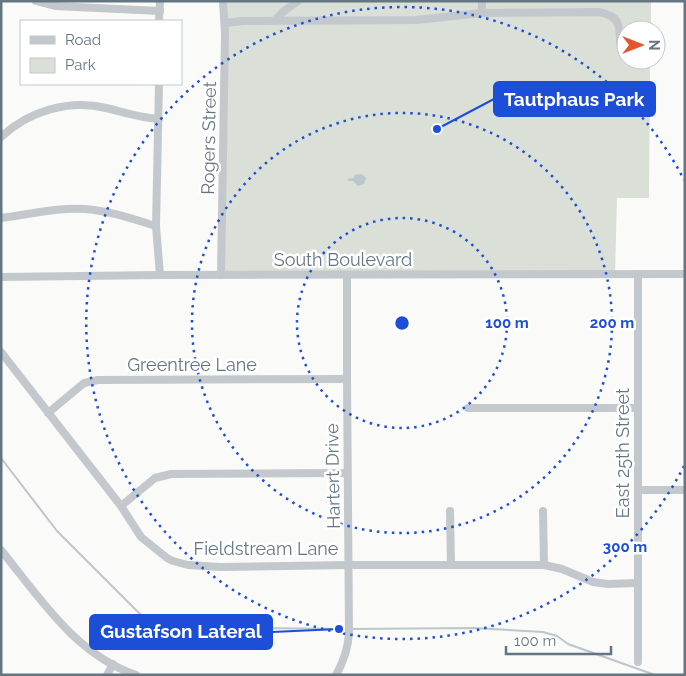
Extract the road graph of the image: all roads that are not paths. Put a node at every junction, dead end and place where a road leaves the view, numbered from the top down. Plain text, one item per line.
1 (36, 1) edge
2 (160, 1) edge
3 (223, 1) edge
4 (298, 1) edge
5 (482, 1) edge
6 (160, 11) junction
7 (482, 13) junction
8 (160, 20) edge
9 (275, 20) junction
10 (616, 20) edge
11 (225, 23) junction
12 (159, 85) edge
13 (159, 119) junction
14 (1, 137) edge
15 (1, 218) edge
16 (156, 226) junction
17 (638, 274) junction
18 (685, 274) edge
19 (160, 275) junction
20 (221, 275) junction
21 (347, 275) junction
22 (1, 277) edge
23 (1, 352) edge
24 (347, 378) junction
25 (468, 408) dead end
26 (638, 408) junction
27 (48, 413) junction
28 (347, 472) junction
29 (638, 490) junction
30 (685, 490) edge
31 (121, 506) junction
32 (450, 511) dead end
33 (543, 511) dead end
34 (1, 550) edge
35 (349, 565) junction
36 (450, 565) junction
37 (544, 565) junction
38 (638, 583) junction
39 (638, 662) dead end
40 (112, 664) junction
41 (107, 675) edge
42 (136, 675) edge
43 (336, 675) edge

1 - 6 street
2 - 6 street
3 - 11 street, Rogers Street
4 - 9 street
5 - 7 street
6 - 8 street
7 - 9 street
7 - 10 street
9 - 11 street
11 - 20 street, Rogers Street
12 - 13 street
13 - 14 street
13 - 16 street
15 - 16 street
16 - 19 street
17 - 18 street, South Boulevard
17 - 21 street, South Boulevard
17 - 26 street, East 25th Street
19 - 20 street, South Boulevard
19 - 22 street, South Boulevard
20 - 21 street, South Boulevard
21 - 24 street, Hartert Drive
23 - 27 street, Fieldstream Lane
24 - 27 street, Greentree Lane
24 - 28 street, Hartert Drive
25 - 26 street
26 - 29 street, East 25th Street
27 - 31 street, Fieldstream Lane
28 - 31 street
28 - 35 street, Hartert Drive
29 - 30 street
29 - 38 street, East 25th Street
31 - 35 street, Fieldstream Lane
32 - 36 street
33 - 37 street
34 - 40 street
35 - 36 street, Fieldstream Lane
35 - 43 street, Hartert Drive
36 - 37 street, Fieldstream Lane
37 - 38 street, Fieldstream Lane
38 - 39 street, East 25th Street
40 - 41 street
40 - 42 street

